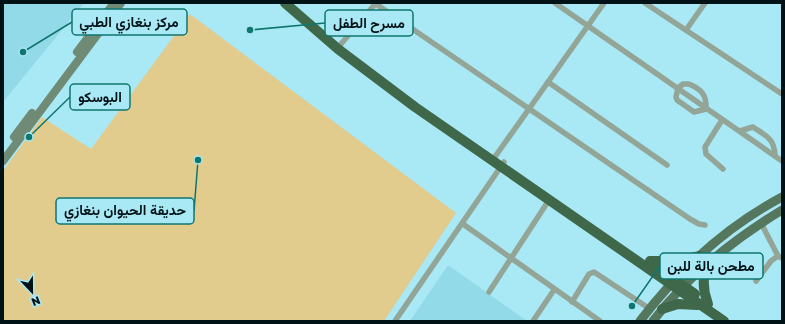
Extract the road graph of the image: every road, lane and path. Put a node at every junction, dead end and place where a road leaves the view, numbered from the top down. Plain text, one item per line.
1 (114, 3) edge
2 (121, 3) edge
3 (285, 3) edge
4 (294, 3) edge
5 (376, 3) edge
6 (555, 3) edge
7 (604, 3) edge
8 (645, 3) edge
9 (705, 3) edge
10 (587, 26) junction
11 (686, 30) junction
12 (342, 44) junction
13 (548, 82) junction
14 (782, 85) edge
15 (678, 88) junction
16 (780, 93) edge
17 (530, 108) junction
18 (706, 108) junction
19 (722, 120) junction
20 (740, 131) junction
21 (3, 152) edge
22 (775, 155) junction
23 (3, 161) edge
24 (498, 161) junction
25 (782, 161) edge
26 (667, 165) dead end
27 (723, 169) dead end
28 (782, 197) edge
29 (549, 200) junction
30 (782, 210) edge
31 (761, 222) junction
32 (463, 224) junction
33 (705, 225) dead end
34 (699, 256) junction
35 (511, 257) junction
36 (780, 257) edge
37 (647, 260) junction
38 (708, 261) junction
39 (756, 281) dead end
40 (676, 285) junction
41 (554, 290) junction
42 (489, 292) dead end
43 (572, 302) junction
44 (705, 305) junction
45 (650, 309) junction
46 (662, 309) junction
47 (718, 319) edge
48 (395, 321) edge
49 (533, 321) edge
50 (600, 321) edge
51 (640, 321) edge
52 (653, 321) edge
53 (733, 321) edge

1 - 21 main road
2 - 23 main road
3 - 24 highway
4 - 12 highway
5 - 12 street
5 - 17 street
6 - 10 street
7 - 10 street
8 - 11 street
9 - 11 street
10 - 13 street
10 - 15 street
11 - 16 street
12 - 24 highway
13 - 17 street
13 - 26 street
14 - 16 street
15 - 18 street
15 - 18 street
15 - 18 street
17 - 24 street
17 - 33 street
18 - 19 street
19 - 20 street
19 - 27 street
20 - 22 street
20 - 22 street
22 - 25 street
24 - 29 highway
24 - 32 street
24 - 37 highway
28 - 34 main road
29 - 35 street
29 - 40 highway
30 - 31 main road
31 - 36 street
31 - 38 main road
32 - 35 street
32 - 48 street
34 - 37 highway
34 - 40 main road
35 - 41 street
35 - 42 street
36 - 39 street
37 - 40 highway
38 - 40 main road
38 - 44 highway
40 - 44 highway
40 - 45 main road
40 - 46 main road
41 - 43 street
41 - 49 street
43 - 45 street
43 - 50 street
44 - 46 highway
44 - 47 highway
44 - 53 highway
45 - 51 main road
46 - 52 main road

